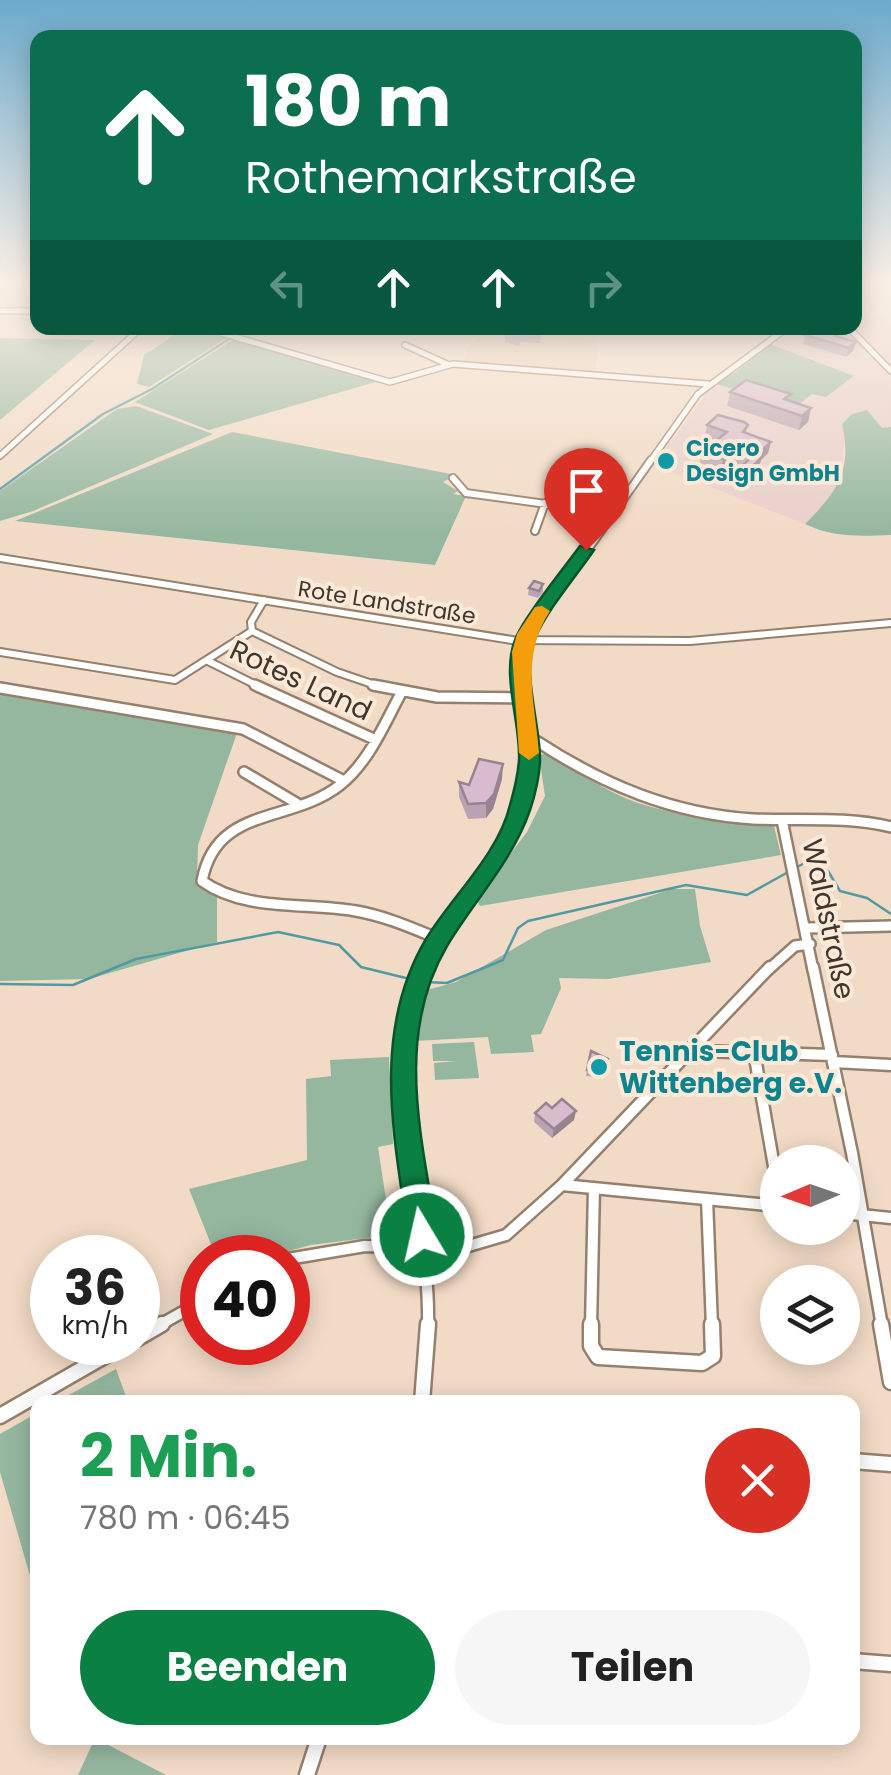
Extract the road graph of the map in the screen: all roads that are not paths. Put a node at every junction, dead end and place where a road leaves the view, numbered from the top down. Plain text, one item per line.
1 (98, 367) edge
2 (339, 367) edge
3 (443, 367) edge
4 (474, 367) edge
5 (732, 367) edge
6 (708, 384) junction
7 (0, 456) edge
8 (646, 465) joint
9 (453, 478) dead end
10 (545, 503) junction
11 (612, 513) junction
12 (535, 531) dead end
13 (0, 558) edge
14 (264, 600) junction
15 (891, 622) edge
16 (252, 631) junction
17 (524, 640) junction
18 (0, 652) edge
19 (208, 661) junction
20 (0, 688) edge
21 (400, 694) junction
22 (524, 698) junction
23 (376, 740) junction
24 (538, 742) dead end
25 (244, 772) dead end
26 (344, 781) junction
27 (298, 804) junction
28 (782, 820) junction
29 (891, 827) edge
30 (891, 926) edge
31 (807, 928) junction
32 (439, 938) junction
33 (810, 944) junction
34 (692, 1047) junction
35 (754, 1052) junction
36 (833, 1058) junction
37 (891, 1065) edge
38 (770, 1145) edge
39 (562, 1185) junction
40 (594, 1188) junction
41 (707, 1200) junction
42 (760, 1204) edge
43 (860, 1216) edge
44 (863, 1216) junction
45 (891, 1218) edge
46 (424, 1248) junction
47 (310, 1255) edge
48 (89, 1365) edge
49 (891, 1382) edge
50 (37, 1395) edge
51 (423, 1395) edge
52 (30, 1399) edge
53 (0, 1416) edge
54 (860, 1462) edge
55 (891, 1464) edge
56 (860, 1662) edge
57 (891, 1664) edge
58 (318, 1745) edge
59 (307, 1775) edge

1 - 7 street
2 - 3 street
4 - 6 street
5 - 6 street
6 - 8 street
8 - 11 street
9 - 10 street
10 - 11 street
10 - 12 street
11 - 17 street
13 - 14 street, Rote Landstraße
14 - 16 street, Rotes Land
14 - 17 street, Rote Landstraße
15 - 17 street, Rote Landstraße
16 - 19 street, Rotes Land
16 - 21 street, Rotes Land
17 - 22 street
18 - 19 street, Rotes Land
19 - 23 street, Rotes Land
20 - 26 street
21 - 22 street, Rotes Land
21 - 23 street
22 - 32 street
23 - 26 street
24 - 28 street
25 - 27 street
26 - 27 street
27 - 32 street
28 - 29 street
28 - 31 street, Waldstraße
30 - 31 street
31 - 33 street, Waldstraße
32 - 46 street
33 - 34 street
33 - 36 street, Waldstraße
34 - 35 street
34 - 39 street
35 - 36 street
35 - 38 street
36 - 37 street
36 - 44 street, Waldstraße
39 - 40 street
39 - 46 street
40 - 41 street
40 - 41 street
41 - 42 street
43 - 44 street
44 - 45 street
44 - 49 street, Waldstraße
46 - 47 street
46 - 51 street
48 - 50 street
52 - 53 street
54 - 55 street
56 - 57 street
58 - 59 street

